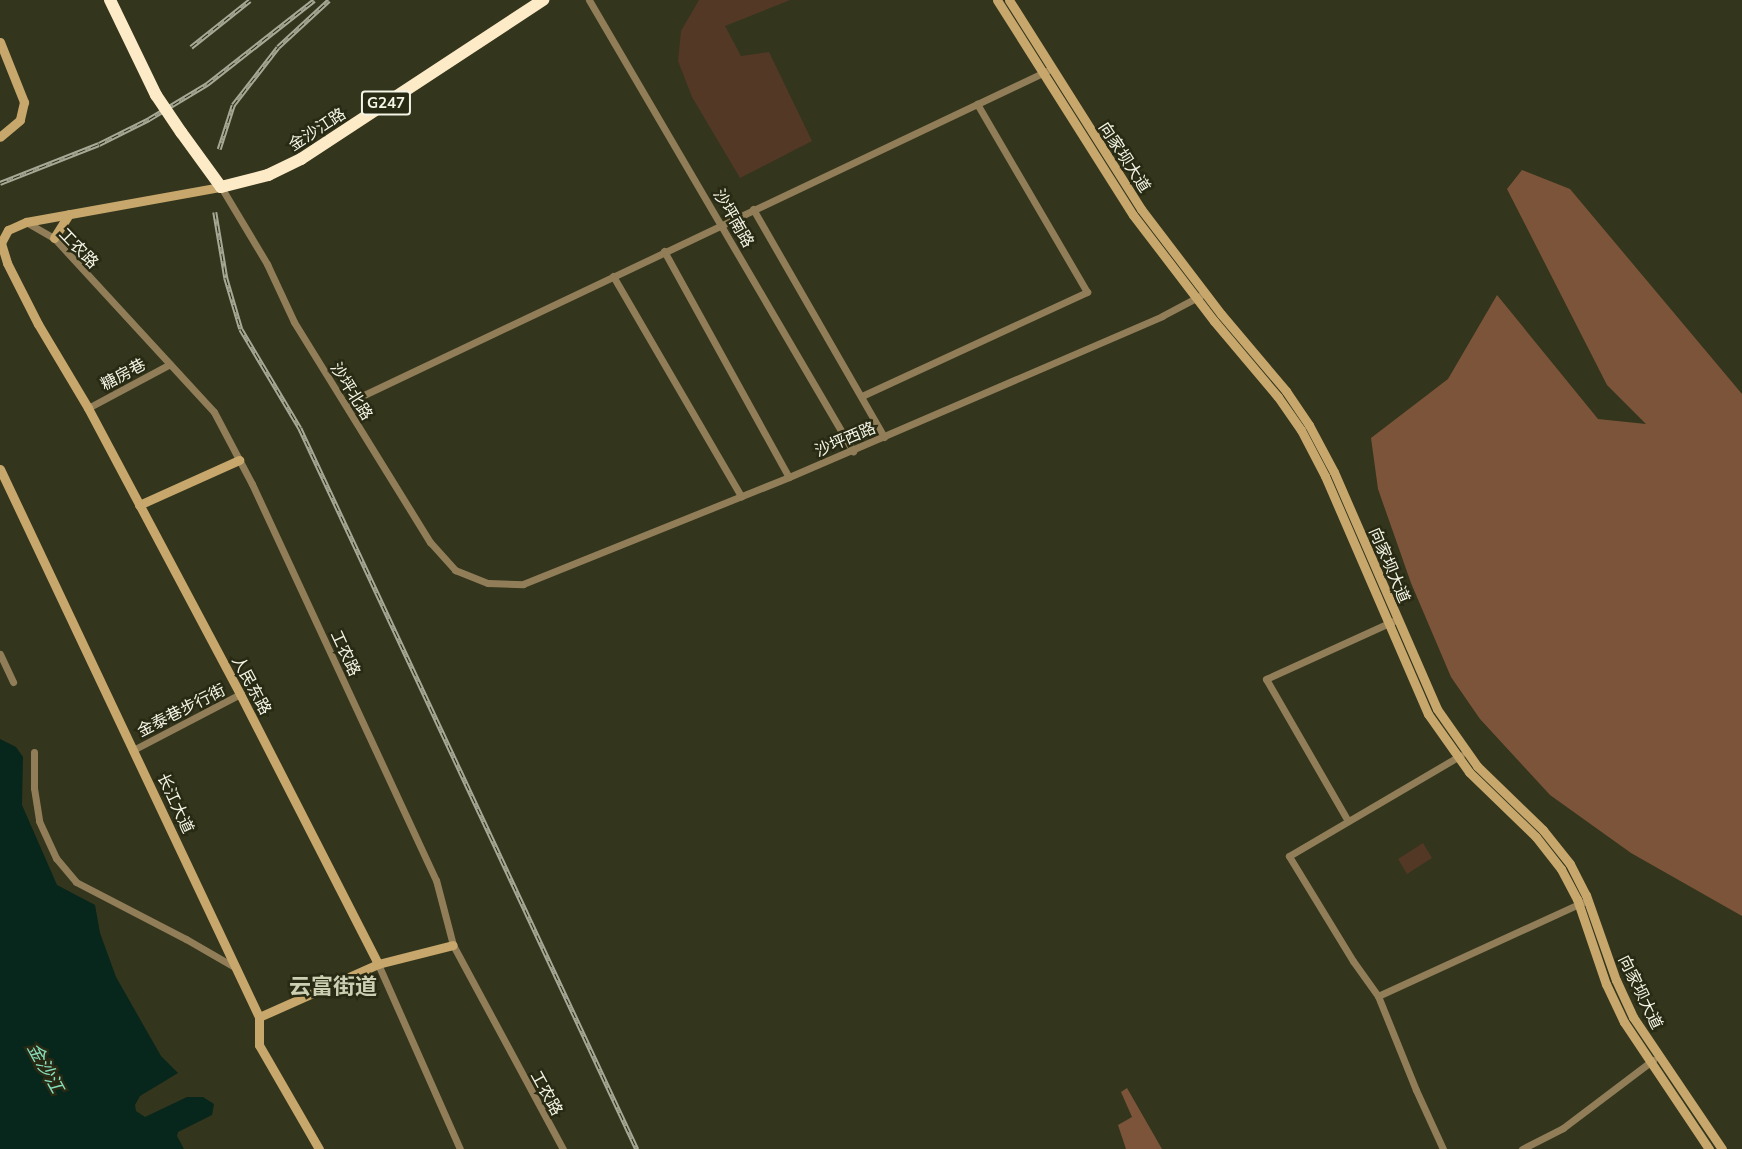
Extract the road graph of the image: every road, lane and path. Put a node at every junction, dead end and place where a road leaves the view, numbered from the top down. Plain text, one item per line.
1 (110, 0) edge
2 (543, 0) edge
3 (589, 0) edge
4 (997, 0) edge
5 (1009, 0) edge
6 (0, 42) edge
7 (1047, 71) junction
8 (977, 104) junction
9 (0, 137) edge
10 (221, 187) junction
11 (753, 209) junction
12 (69, 214) junction
13 (26, 222) junction
14 (722, 223) junction
15 (54, 238) junction
16 (1, 243) edge
17 (664, 251) junction
18 (613, 276) junction
19 (1200, 296) junction
20 (170, 364) junction
21 (864, 395) dead end
22 (345, 404) junction
23 (88, 408) junction
24 (884, 437) junction
25 (853, 451) junction
26 (239, 460) junction
27 (0, 469) edge
28 (789, 477) junction
29 (3, 485) edge
30 (741, 496) junction
31 (139, 505) junction
32 (488, 583) joint
33 (1392, 622) junction
34 (0, 654) edge
35 (13, 682) dead end
36 (240, 694) junction
37 (135, 749) junction
38 (34, 752) dead end
39 (1462, 755) junction
40 (1348, 821) junction
41 (1583, 902) junction
42 (453, 945) junction
43 (378, 963) junction
44 (238, 970) junction
45 (1378, 996) junction
46 (259, 1017) junction
47 (1654, 1059) junction
48 (319, 1149) edge
49 (460, 1149) edge
50 (563, 1149) edge
51 (1443, 1149) edge
52 (1522, 1149) edge
53 (1709, 1149) edge
54 (1722, 1149) edge

1 - 10 highway, bridge
2 - 10 highway, 金沙江路 / G247
3 - 14 street, 沙坪南路
4 - 7 main road, 向家坝大道
5 - 7 main road, 向家坝大道
6 - 9 main road
7 - 8 street
7 - 19 main road, 向家坝大道
8 - 11 street
8 - 21 street
10 - 12 main road
10 - 22 street, 沙坪北路
11 - 14 street
11 - 24 street
12 - 13 main road
12 - 15 main road
13 - 15 street, 工农路
13 - 16 main road
14 - 17 street
14 - 25 street, 沙坪南路
15 - 20 street, 工农路
16 - 23 main road, 人民东路
17 - 18 street
17 - 28 street
18 - 22 street
18 - 30 street
19 - 24 street, 沙坪西路
19 - 33 main road, 向家坝大道
20 - 23 street, 糖房巷
20 - 26 street, 工农路
22 - 32 street, 沙坪北路
23 - 31 main road, 人民东路
24 - 25 street, 沙坪西路
25 - 28 street, 沙坪西路
26 - 31 main road
26 - 42 street, 工农路
27 - 29 main road, 长江大道
28 - 30 street, 沙坪西路
29 - 37 main road, 长江大道
30 - 32 street, 沙坪西路
31 - 36 main road, 人民东路
33 - 39 main road, 向家坝大道
33 - 40 street
34 - 35 street
36 - 37 street, 金泰巷步行街
36 - 43 main road, 人民东路
37 - 44 main road, 长江大道
38 - 44 street
39 - 40 street
39 - 41 main road, 向家坝大道
40 - 45 street
41 - 45 street
41 - 47 main road, 向家坝大道
42 - 43 main road
42 - 50 street, 工农路
43 - 46 main road
43 - 49 street, 人民东路
44 - 46 main road, 长江大道
45 - 51 street
46 - 48 main road, 长江大道
47 - 52 street
47 - 53 main road, 向家坝大道
47 - 54 main road, 向家坝大道

